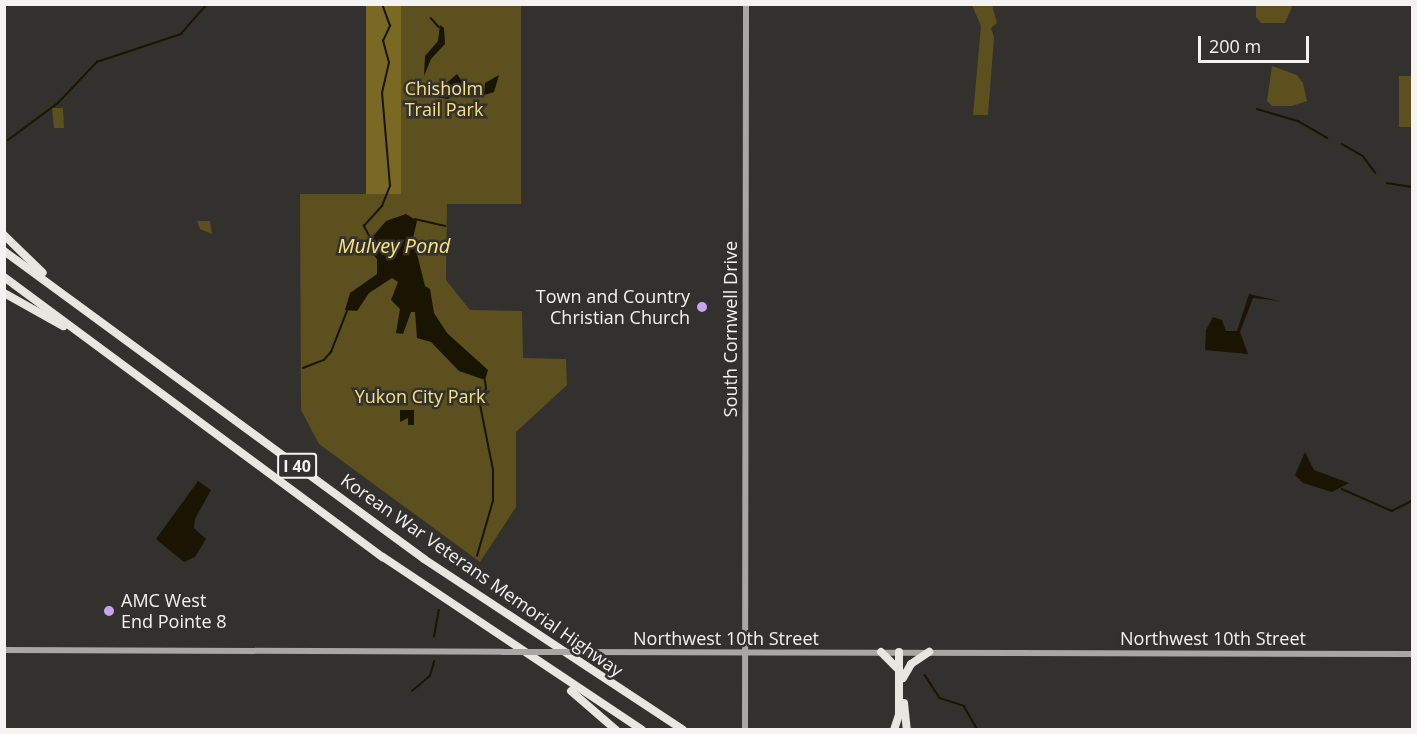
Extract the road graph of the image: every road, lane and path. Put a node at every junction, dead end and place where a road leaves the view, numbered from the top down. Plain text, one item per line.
1 (746, 4) edge
2 (4, 235) edge
3 (4, 251) edge
4 (4, 277) edge
5 (4, 292) edge
6 (66, 295) junction
7 (144, 378) junction
8 (4, 650) edge
9 (881, 652) junction
10 (901, 652) junction
11 (929, 652) junction
12 (745, 654) junction
13 (1413, 654) edge
14 (535, 662) junction
15 (901, 674) junction
16 (616, 729) edge
17 (642, 729) edge
18 (683, 729) edge
19 (745, 729) edge
20 (894, 729) edge
21 (907, 729) edge

1 - 12 main road, South Cornwell Drive
2 - 6 highway
3 - 6 highway, Korean War Veterans Memorial Highway / I 40
4 - 7 highway, Korean War Veterans Memorial Highway / I 40
5 - 7 highway
6 - 18 highway, Korean War Veterans Memorial Highway / I 40
7 - 14 highway, Korean War Veterans Memorial Highway / I 40
8 - 12 main road, Northwest 10th Street, bridge
9 - 10 main road, Northwest 10th Street
9 - 12 main road, Northwest 10th Street
9 - 15 highway
10 - 11 main road, Northwest 10th Street
10 - 15 highway
11 - 13 main road, Northwest 10th Street
11 - 15 highway
12 - 19 main road, South Cornwell Drive
14 - 16 highway
14 - 17 highway, Korean War Veterans Memorial Highway / I 40
15 - 20 highway
15 - 21 highway

